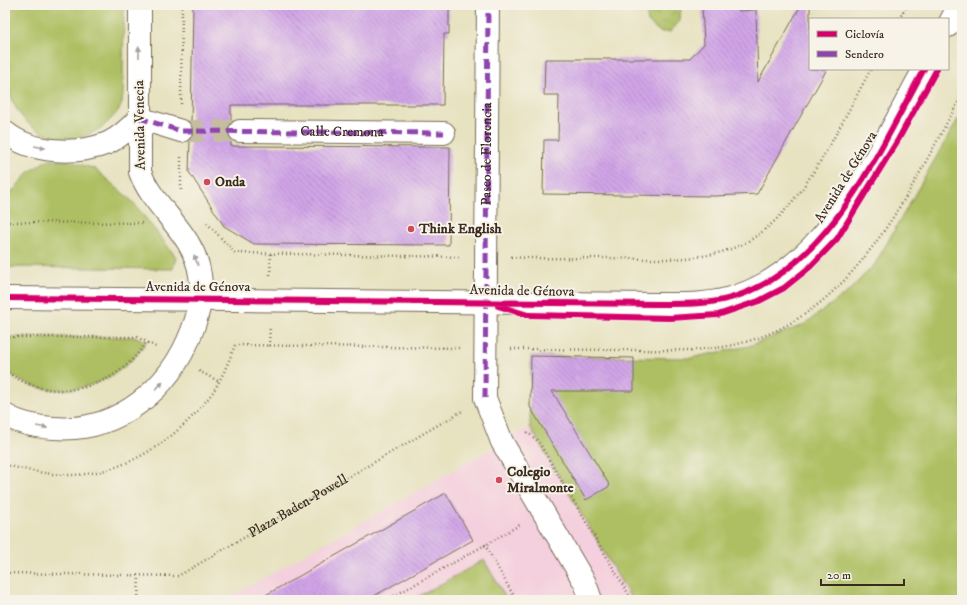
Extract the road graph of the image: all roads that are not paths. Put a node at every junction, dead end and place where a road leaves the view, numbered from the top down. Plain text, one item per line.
1 (140, 5) edge
2 (488, 5) edge
3 (960, 5) edge
4 (949, 24) edge
5 (923, 70) edge
6 (139, 118) junction
7 (181, 131) tunnel mouth
8 (240, 131) tunnel mouth
9 (5, 132) edge
10 (444, 133) dead end
11 (5, 298) edge
12 (201, 299) junction
13 (486, 302) junction
14 (5, 415) edge
15 (591, 600) edge

6 -> 1 street, Avenida Venecia
2 - 13 street, Paseo de Florencia
3 - 4 street
5 - 13 street, Avenida de Génova
6 - 7 street
9 -> 6 street
12 -> 6 street, Avenida Venecia
8 - 10 street, Calle Cremona
11 - 12 street, Avenida de Génova
12 - 13 street, Avenida de Génova
14 -> 12 street, Avenida Venecia
13 - 15 street

